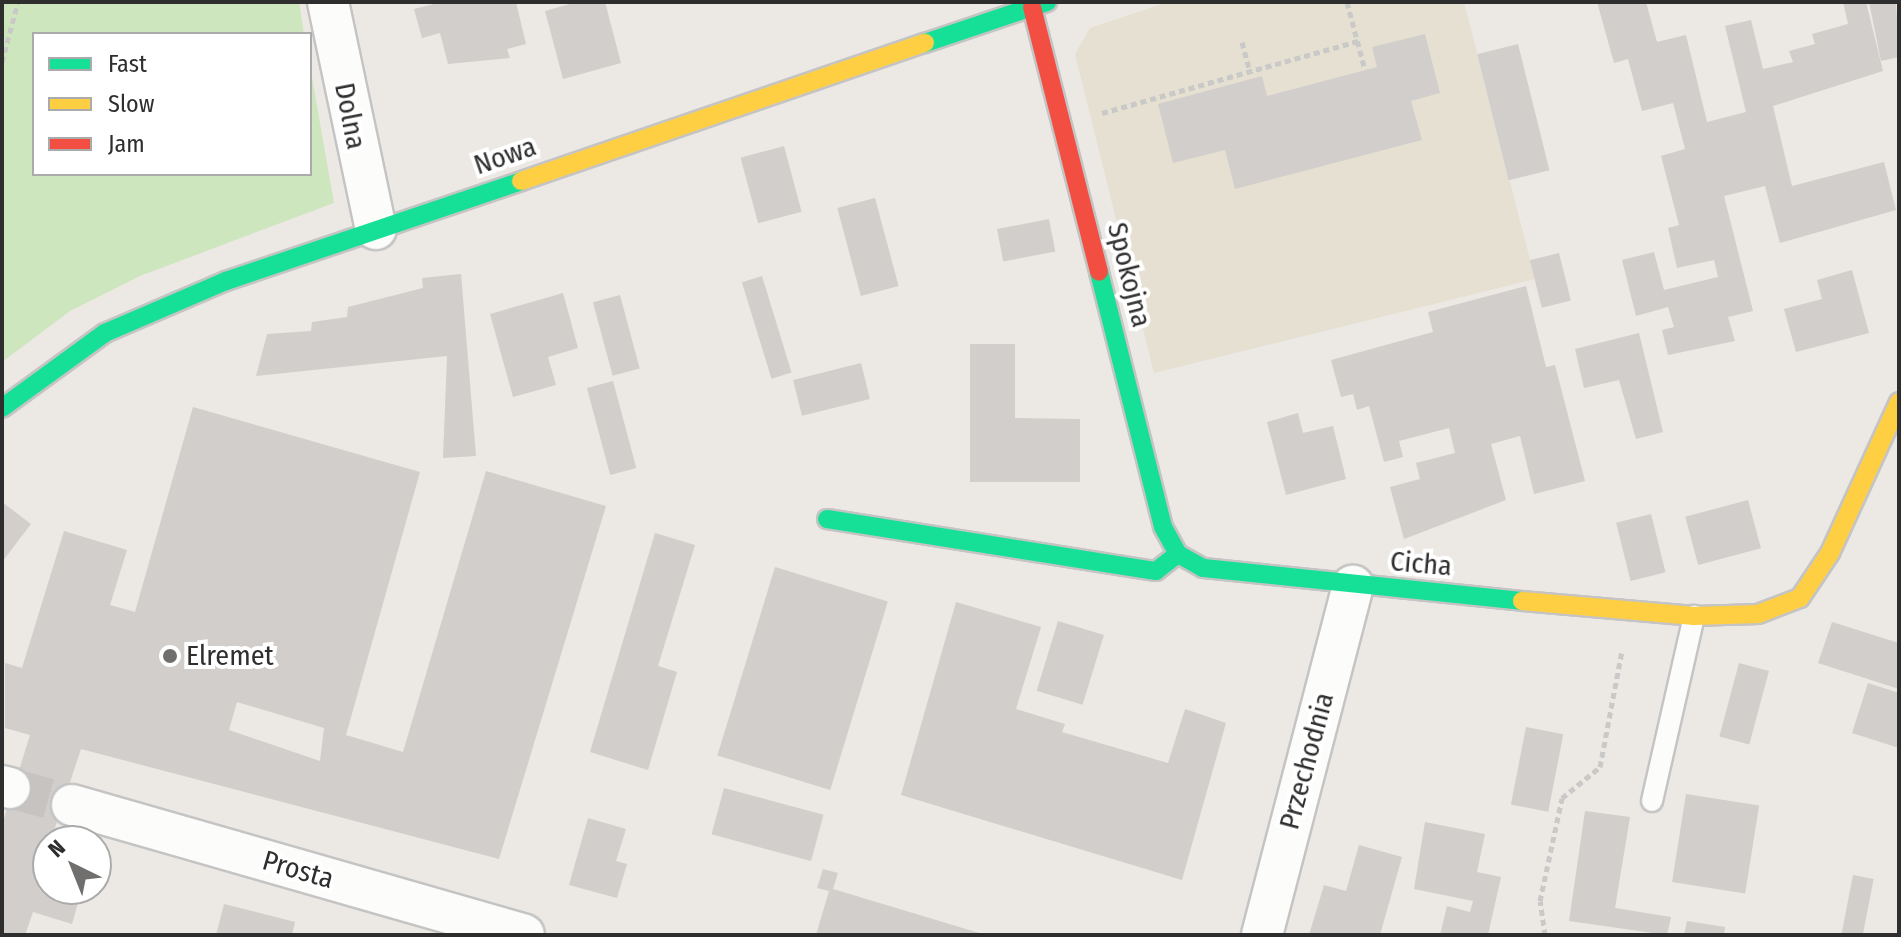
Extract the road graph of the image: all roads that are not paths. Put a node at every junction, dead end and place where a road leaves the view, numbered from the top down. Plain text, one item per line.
1 (328, 2) edge
2 (1040, 4) edge
3 (376, 229) junction
4 (1899, 402) edge
5 (2, 408) edge
6 (827, 519) dead end
7 (1178, 554) junction
8 (1353, 586) junction
9 (1694, 616) junction
10 (1652, 801) dead end
11 (72, 805) tunnel mouth
12 (524, 935) edge
13 (1262, 935) edge

1 - 3 street, Dolna
2 - 3 street, Nowa
2 - 7 street, Spokojna
3 - 5 street, Nowa
4 - 9 street, Cicha
6 - 7 street
7 - 8 street, Cicha
8 - 9 street, Cicha
8 - 13 street, Przechodnia
9 - 10 lane
11 - 12 street, Prosta

